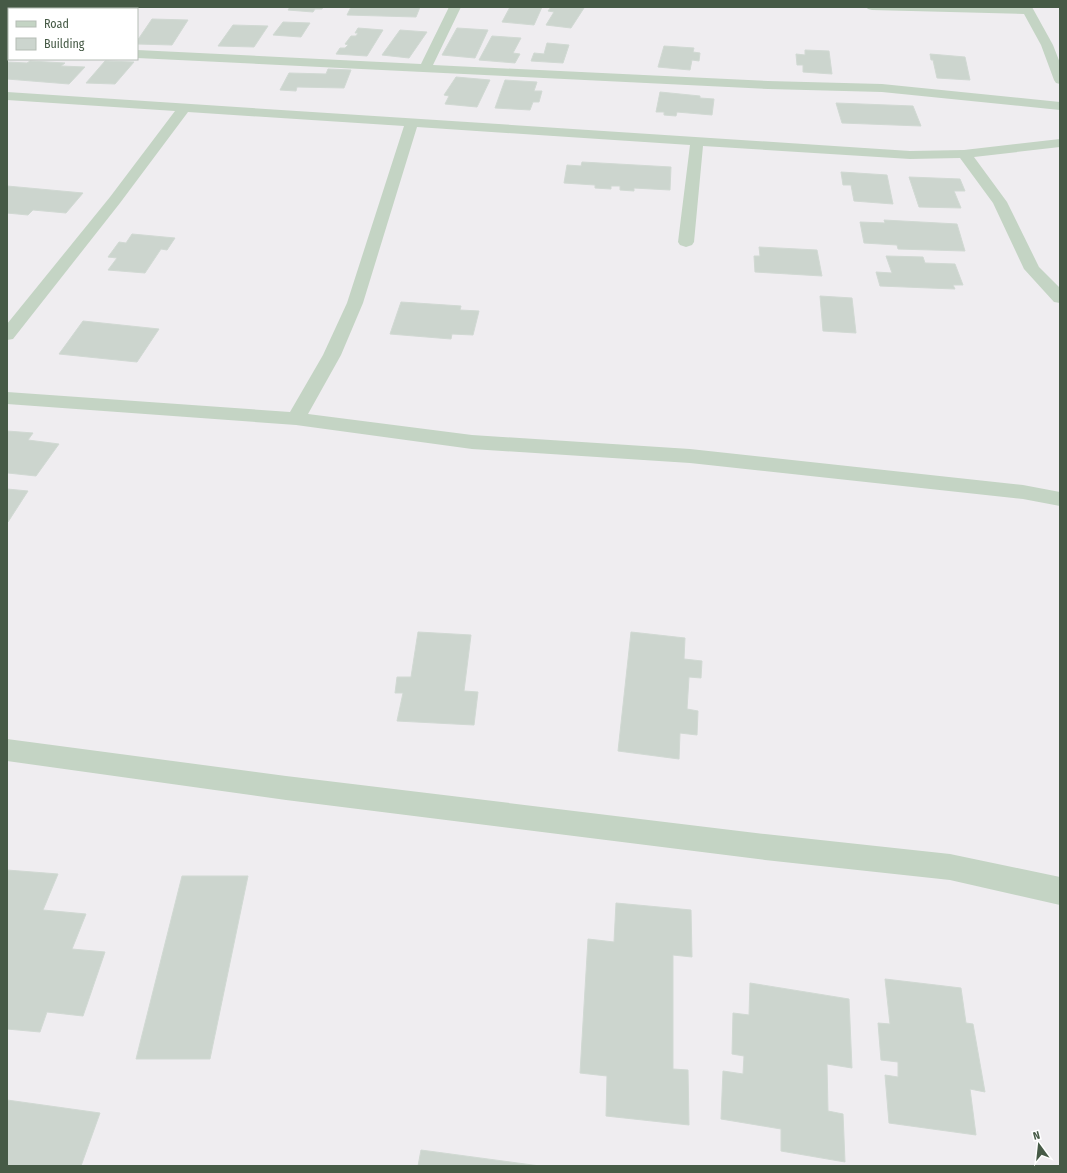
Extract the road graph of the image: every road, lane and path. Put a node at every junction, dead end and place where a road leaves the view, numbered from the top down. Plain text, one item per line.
1 (455, 7) edge
2 (872, 7) edge
3 (1027, 9) edge
4 (138, 54) edge
5 (425, 68) junction
6 (1060, 80) edge
7 (7, 96) edge
8 (1060, 106) edge
9 (184, 108) junction
10 (412, 123) junction
11 (697, 140) junction
12 (1060, 143) edge
13 (964, 154) junction
14 (686, 242) dead end
15 (1060, 298) edge
16 (7, 335) edge
17 (7, 398) edge
18 (296, 419) junction
19 (1060, 499) edge
20 (7, 750) edge
21 (1060, 891) edge

1 - 5 street
2 - 3 street
3 - 6 street
4 - 5 street
5 - 8 street
7 - 9 street
9 - 10 street
9 - 16 street
10 - 11 street
10 - 18 street
11 - 13 street
11 - 14 street
12 - 13 street
13 - 15 street
17 - 18 street
18 - 19 street
20 - 21 street

